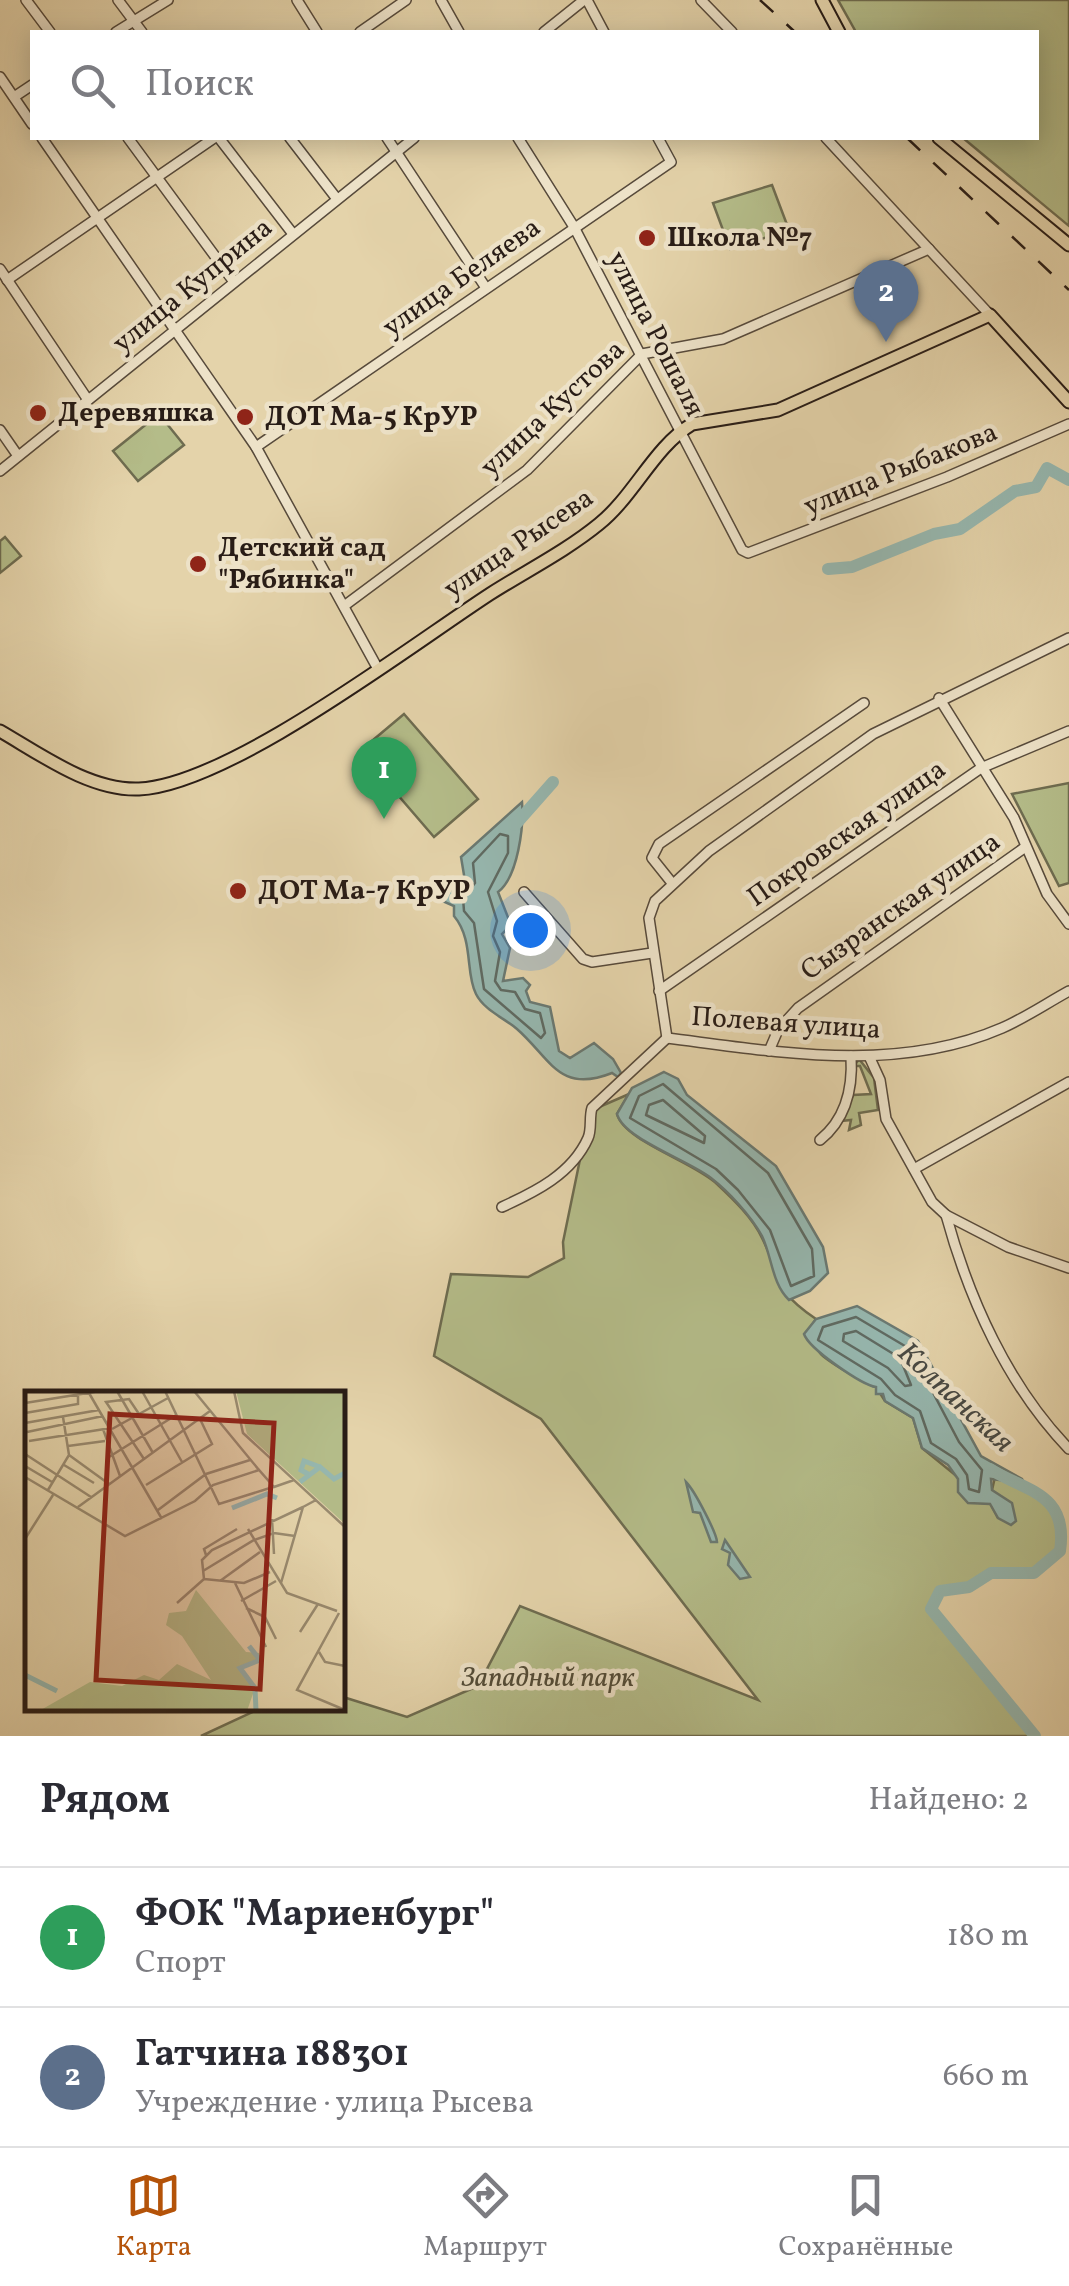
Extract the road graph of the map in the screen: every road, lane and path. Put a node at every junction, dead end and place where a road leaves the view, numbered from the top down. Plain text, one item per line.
1 (26, 0) edge
2 (118, 0) edge
3 (168, 0) edge
4 (296, 0) edge
5 (406, 0) edge
6 (441, 0) edge
7 (586, 0) edge
8 (702, 0) edge
9 (822, 0) edge
10 (134, 22) junction
11 (48, 30) edge
12 (120, 30) edge
13 (140, 30) edge
14 (316, 30) edge
15 (363, 30) edge
16 (457, 30) edge
17 (547, 30) edge
18 (603, 30) edge
19 (730, 30) edge
20 (837, 30) edge
21 (0, 77) edge
22 (7, 92) edge
23 (30, 121) edge
24 (43, 140) edge
25 (130, 140) edge
26 (214, 140) edge
27 (219, 140) edge
28 (292, 140) edge
29 (388, 140) edge
30 (411, 140) edge
31 (519, 140) edge
32 (659, 140) edge
33 (828, 140) edge
34 (941, 140) edge
35 (396, 152) junction
36 (158, 177) junction
37 (337, 200) junction
38 (100, 219) junction
39 (574, 228) junction
40 (293, 234) junction
41 (1069, 244) edge
42 (928, 249) junction
43 (0, 269) edge
44 (7, 280) junction
45 (234, 282) junction
46 (486, 288) junction
47 (990, 314) junction
48 (176, 328) junction
49 (642, 354) junction
50 (88, 400) junction
51 (1069, 402) edge
52 (1069, 424) edge
53 (0, 430) edge
54 (680, 432) junction
55 (256, 448) junction
56 (18, 456) junction
57 (0, 471) edge
58 (748, 553) joint
59 (344, 606) junction
60 (1069, 638) edge
61 (378, 669) junction
62 (939, 698) junction
63 (864, 703) dead end
64 (0, 731) edge
65 (1069, 731) edge
66 (982, 768) junction
67 (1024, 848) junction
68 (672, 883) junction
69 (524, 892) dead end
70 (1069, 924) edge
71 (652, 953) junction
72 (659, 991) junction
73 (1069, 991) edge
74 (667, 1038) junction
75 (770, 1051) junction
76 (851, 1056) junction
77 (869, 1056) junction
78 (1069, 1082) edge
79 (820, 1140) dead end
80 (914, 1169) junction
81 (502, 1206) dead end
82 (946, 1215) junction
83 (1069, 1268) edge
84 (1069, 1449) edge

1 - 11 street
2 - 10 street
3 - 10 street
4 - 14 street
5 - 15 street
6 - 16 street
7 - 17 street
7 - 18 street
8 - 19 street
9 - 20 main road
10 - 12 street
10 - 13 street
21 - 22 street
22 - 23 street
24 - 38 street
25 - 36 street
26 - 36 street
27 - 40 street
28 - 37 street
29 - 35 street
30 - 35 street, улица Куприна
31 - 39 street, улица Рошаля
32 - 39 street, улица Беляева
33 - 42 street
34 - 41 main road
35 - 37 street, улица Куприна
35 - 46 street
36 - 38 street
36 - 45 street
37 - 40 street, улица Куприна
38 - 44 street
38 - 48 street
39 - 46 street, улица Беляева
39 - 49 street, улица Рошаля
40 - 45 street, улица Куприна
42 - 47 street
42 - 49 street, улица Кустова
43 - 44 street
44 - 50 street
45 - 48 street, улица Куприна
46 - 55 street, улица Беляева
47 - 51 main road
47 - 54 main road
48 - 50 street, улица Куприна
48 - 55 street
49 - 54 street, улица Рошаля
49 - 59 street, улица Кустова
50 - 56 street, улица Куприна
52 - 58 street, улица Рыбакова
53 - 56 street
54 - 58 street, улица Рошаля
54 - 61 main road, улица Рысева
55 - 59 street
56 - 57 street, улица Куприна
59 - 61 street
60 - 62 street
61 - 64 main road, улица Рысева
62 - 66 street
62 - 68 street
63 - 68 street
65 - 66 street, Покровская улица
66 - 67 street
66 - 72 street, Покровская улица
67 - 70 street
67 - 75 street, Сызранская улица
68 - 71 street
69 - 71 street
71 - 72 street
72 - 74 street
73 - 77 street, Полевая улица
74 - 75 street, Полевая улица
74 - 81 street
75 - 76 street, Полевая улица
76 - 77 street, Полевая улица
76 - 79 street
77 - 80 street
78 - 80 street
80 - 82 street
82 - 83 street
82 - 84 street

